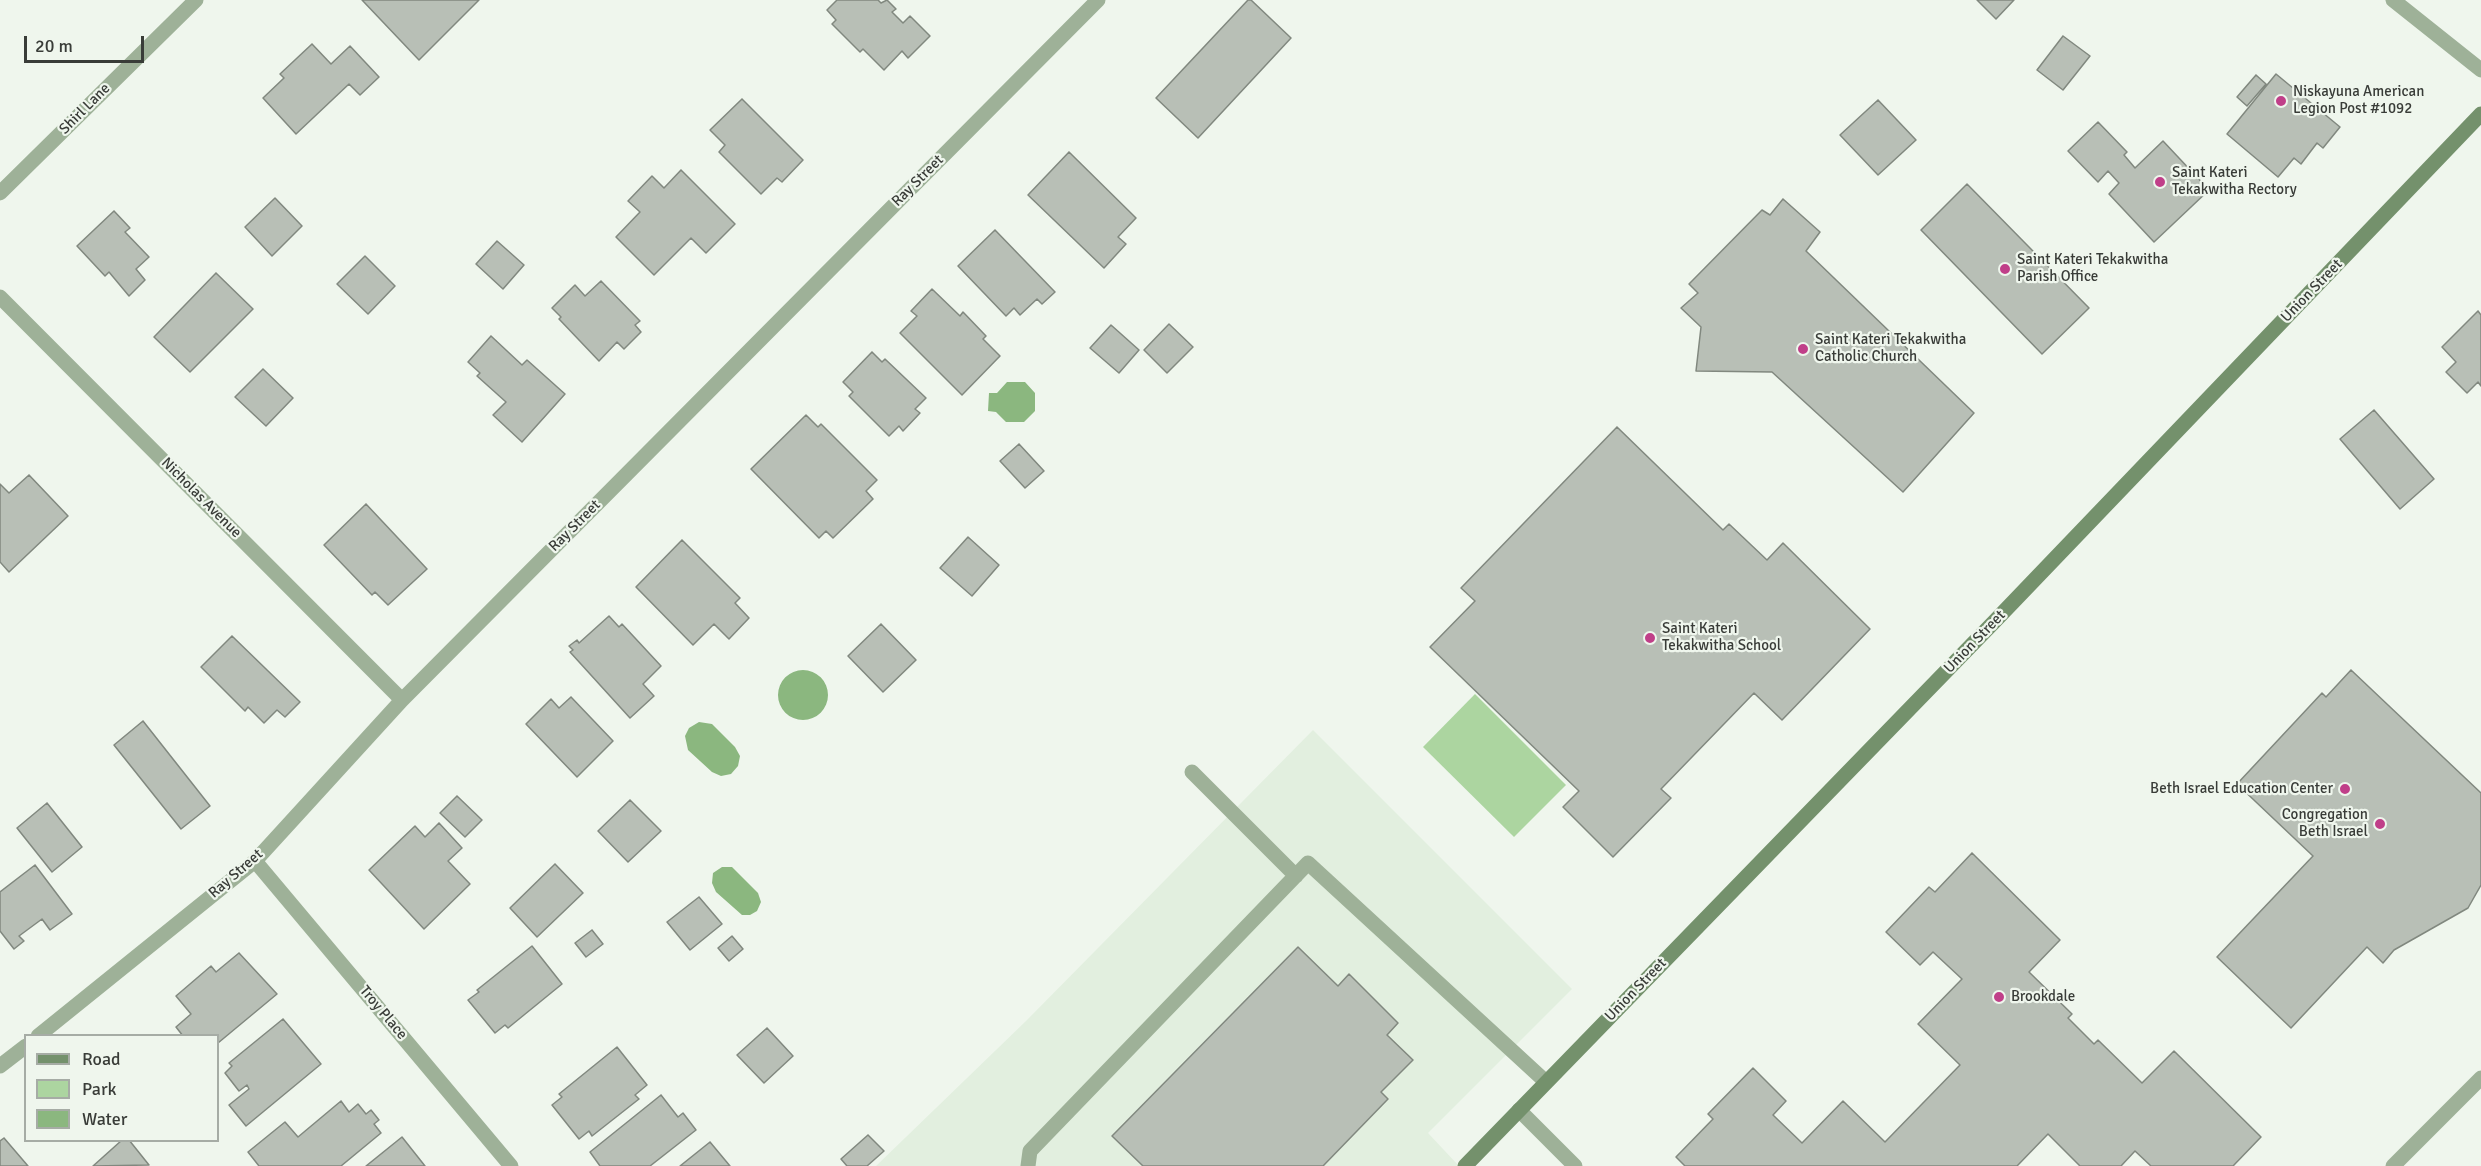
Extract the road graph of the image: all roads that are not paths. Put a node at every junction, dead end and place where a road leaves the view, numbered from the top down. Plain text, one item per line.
1 (196, 0) edge
2 (1098, 0) edge
3 (2393, 0) edge
4 (2481, 70) edge
5 (2481, 114) edge
6 (0, 193) edge
7 (0, 297) edge
8 (402, 700) junction
9 (1192, 772) dead end
10 (255, 861) junction
11 (1296, 876) junction
12 (39, 1034) edge
13 (24, 1048) edge
14 (0, 1066) edge
15 (2481, 1078) edge
16 (1546, 1082) junction
17 (1519, 1110) junction
18 (2395, 1165) edge
19 (511, 1166) edge
20 (1028, 1166) edge
21 (1465, 1166) edge
22 (1575, 1166) edge

1 - 6 street, Shirl Lane
2 - 8 street, Ray Street
3 - 4 street
5 - 16 main road, Union Street
7 - 8 street, Nicholas Avenue
8 - 10 street, Ray Street
9 - 11 street
10 - 12 street, Ray Street
10 - 19 street, Troy Place
11 - 16 street
11 - 20 street
13 - 14 street
15 - 18 street
16 - 17 main road, Union Street
17 - 21 main road, Union Street
17 - 22 street

